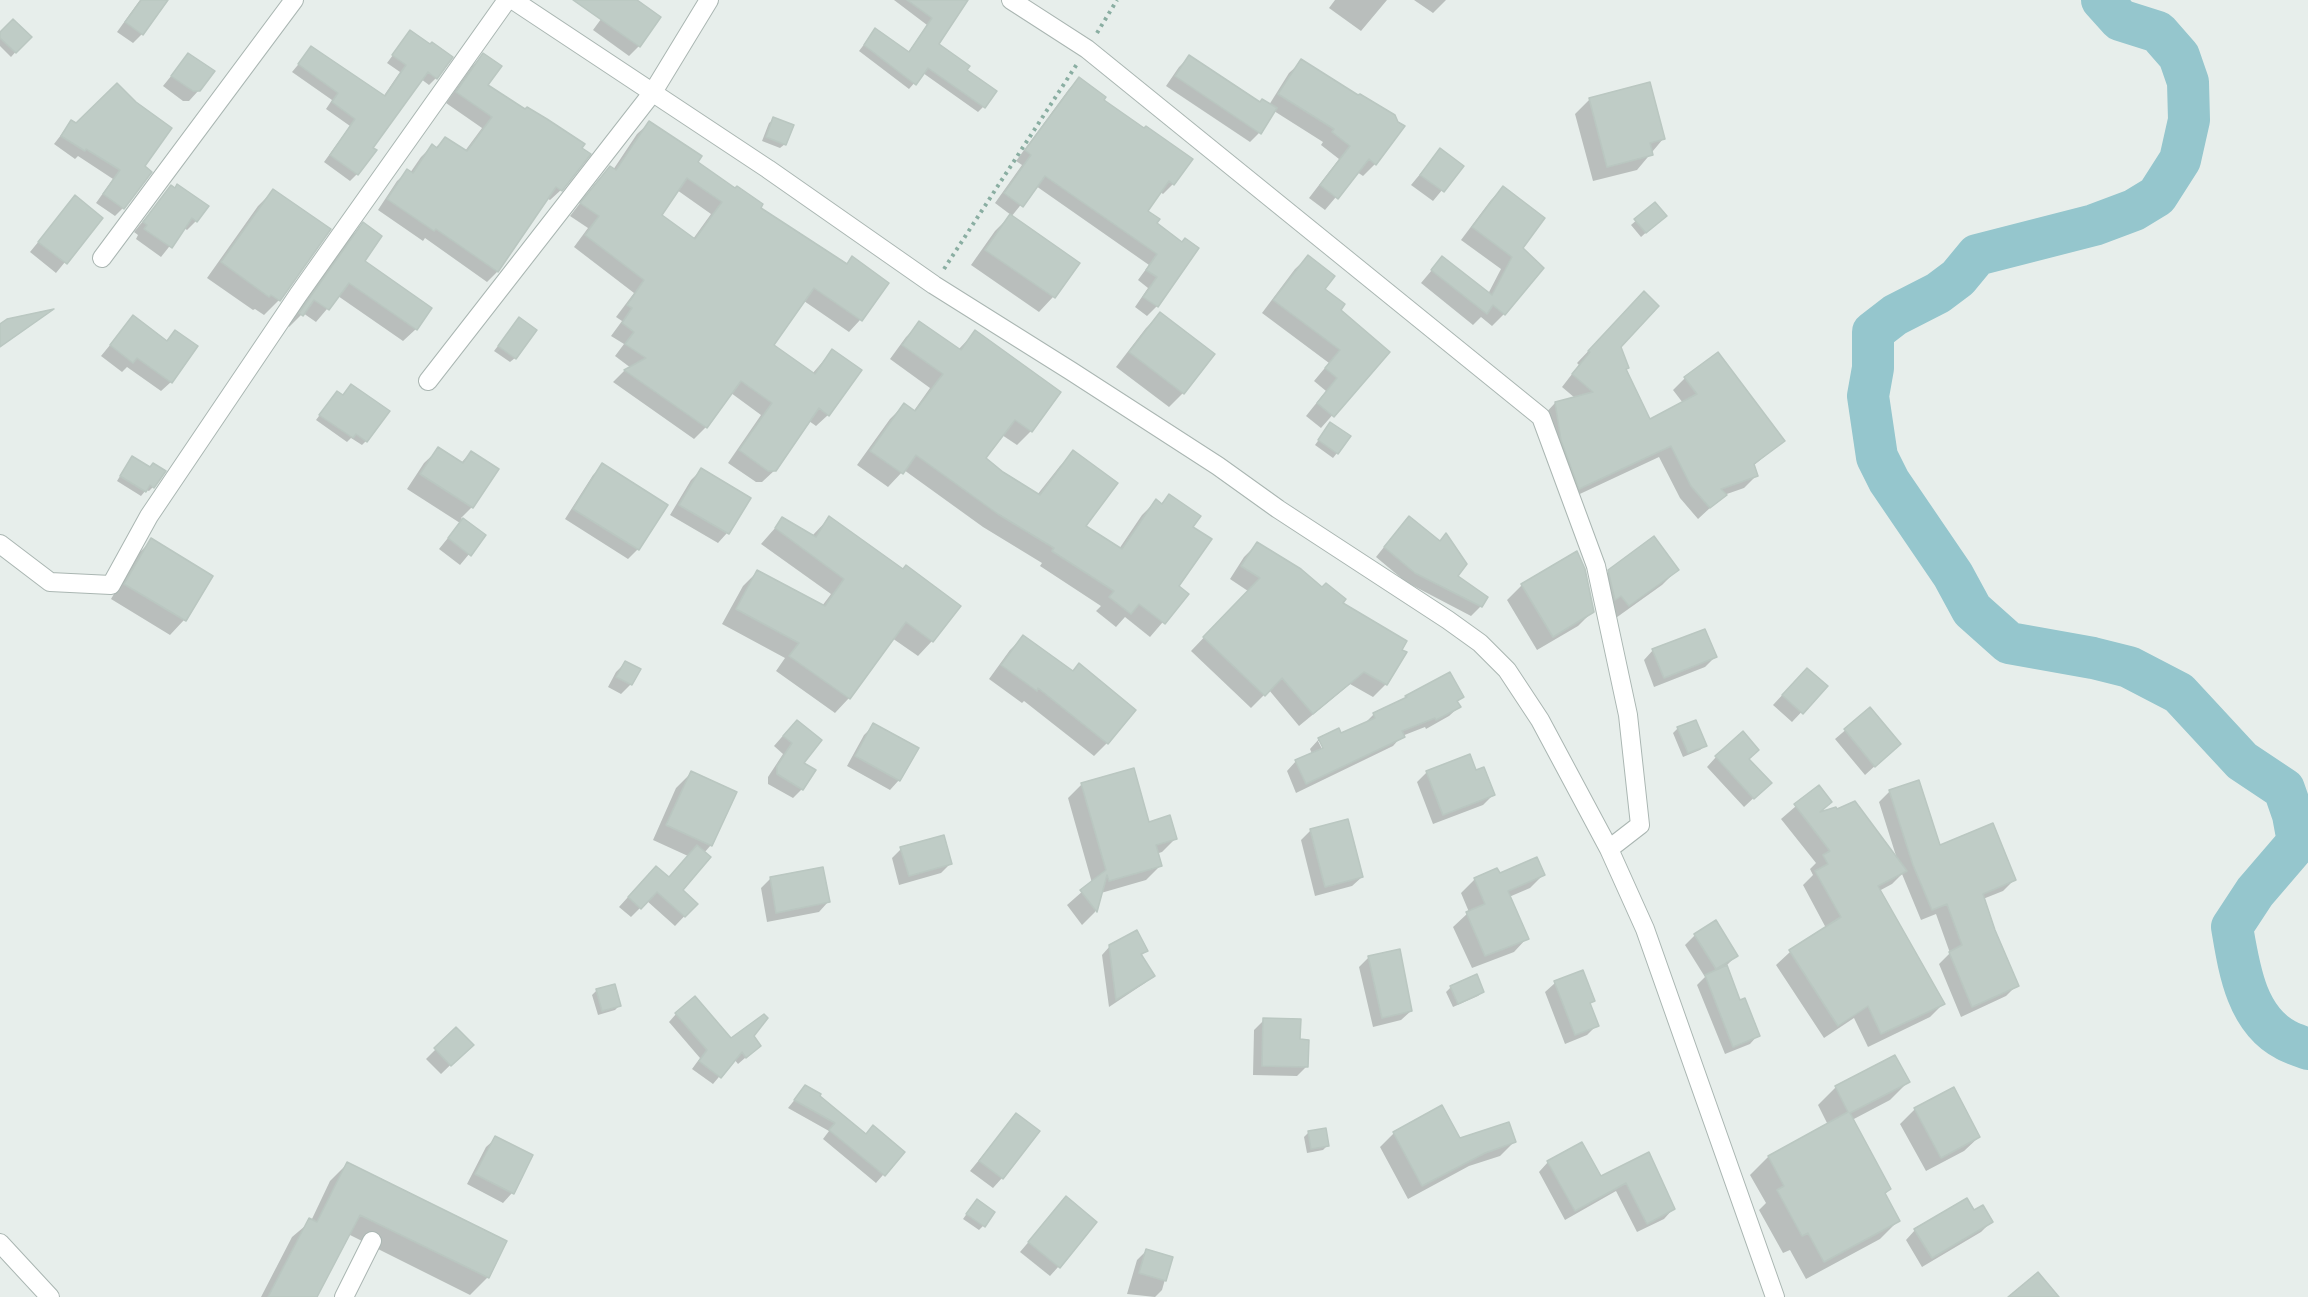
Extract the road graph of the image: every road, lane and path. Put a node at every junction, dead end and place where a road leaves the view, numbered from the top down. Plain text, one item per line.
1 (294, 0) edge
2 (507, 0) edge
3 (513, 0) edge
4 (710, 0) edge
5 (1011, 0) edge
6 (1117, 0) edge
7 (1087, 49) junction
8 (653, 92) junction
9 (102, 258) dead end
10 (934, 285) junction
11 (428, 381) dead end
12 (0, 544) edge
13 (1609, 849) junction
14 (372, 1241) dead end
15 (0, 1243) edge
16 (50, 1297) edge
17 (344, 1297) edge
18 (1774, 1297) edge

1 - 9 street
2 - 12 street
3 - 8 street
4 - 8 street
5 - 7 street
6 - 7 path
7 - 10 path
7 - 13 street
8 - 10 street
8 - 11 street
10 - 13 street
13 - 18 street
14 - 17 street
15 - 16 street

